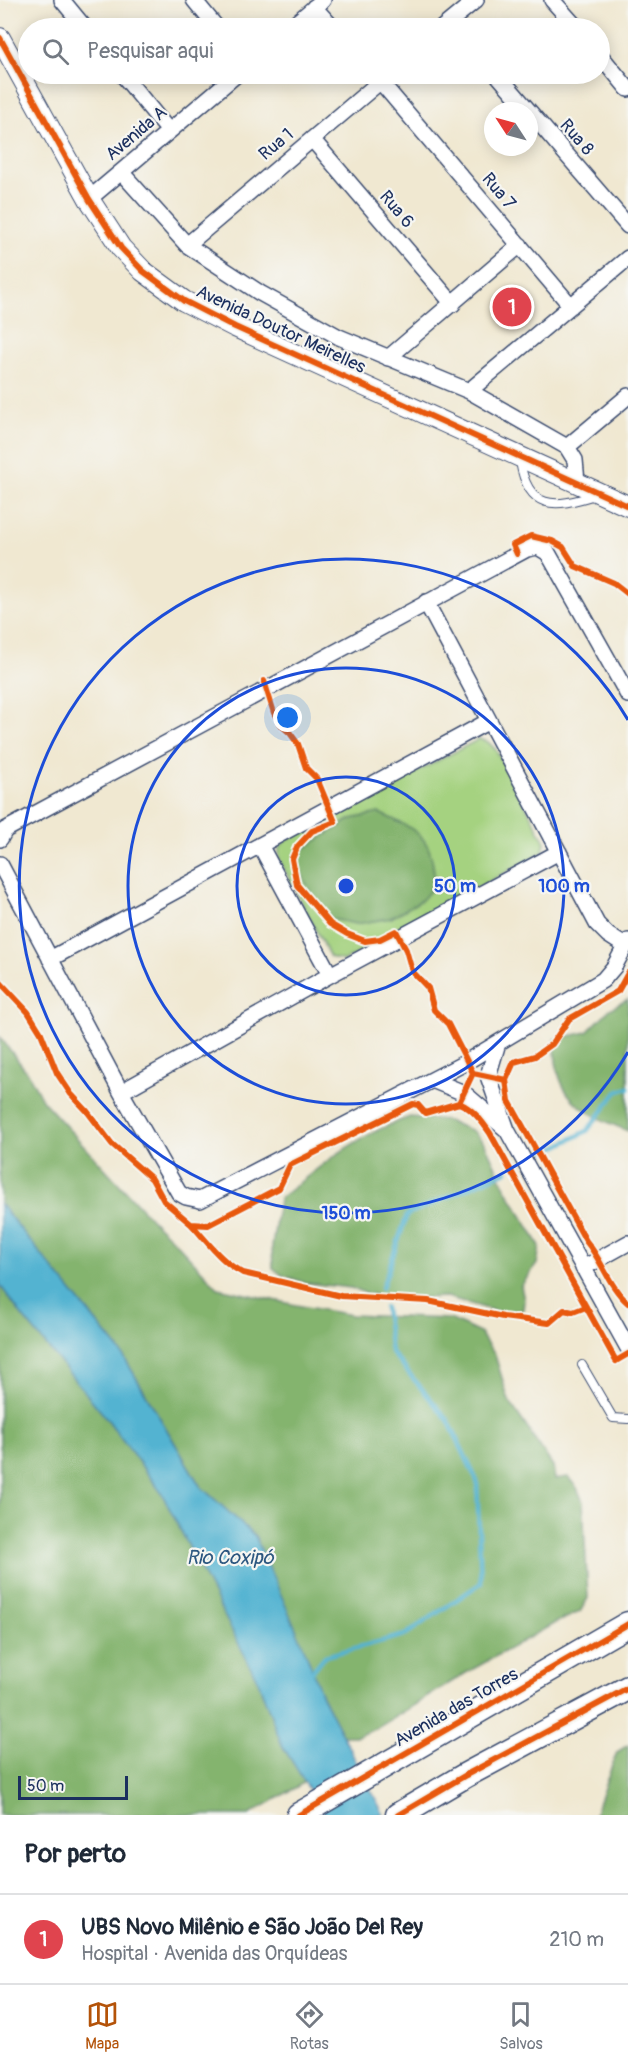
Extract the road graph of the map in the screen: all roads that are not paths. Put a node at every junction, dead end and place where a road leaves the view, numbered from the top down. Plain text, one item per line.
1 (62, 0) edge
2 (194, 0) edge
3 (476, 0) edge
4 (552, 0) edge
5 (318, 4) edge
6 (77, 18) edge
7 (209, 18) edge
8 (302, 18) edge
9 (327, 18) edge
10 (459, 18) edge
11 (568, 18) edge
12 (0, 38) edge
13 (610, 67) edge
14 (18, 71) edge
15 (25, 84) edge
16 (130, 84) edge
17 (225, 84) edge
18 (372, 84) edge
19 (388, 84) edge
20 (506, 84) edge
21 (628, 89) edge
22 (169, 131) junction
23 (312, 139) junction
24 (121, 172) junction
25 (89, 199) junction
26 (628, 226) edge
27 (188, 245) junction
28 (520, 245) junction
29 (628, 258) edge
30 (453, 304) junction
31 (572, 306) junction
32 (388, 358) junction
33 (470, 391) junction
34 (628, 396) edge
35 (567, 447) junction
36 (520, 456) junction
37 (577, 482) junction
38 (600, 493) junction
39 (628, 506) edge
40 (426, 602) junction
41 (628, 695) edge
42 (489, 721) junction
43 (0, 839) edge
44 (260, 845) junction
45 (559, 852) junction
46 (0, 864) edge
47 (627, 944) edge
48 (50, 959) junction
49 (330, 975) junction
50 (498, 1043) junction
51 (432, 1080) junction
52 (121, 1092) junction
53 (507, 1130) junction
54 (628, 1243) edge
55 (583, 1268) junction
56 (628, 1348) edge
57 (582, 1365) dead end
58 (628, 1419) edge
59 (628, 1624) edge
60 (628, 1688) edge
61 (298, 1815) edge
62 (398, 1815) edge

1 - 6 street
2 - 7 street
3 - 10 street
4 - 11 street
5 - 8 street
5 - 9 street
12 - 14 street, Avenida Doutor Meirelles
13 - 21 street
15 - 25 street, Avenida Doutor Meirelles
16 - 22 street
17 - 22 street, Avenida A
18 - 23 street, Rua 1
19 - 28 street, Rua 7
20 - 26 street, Rua 8
22 - 24 street, Avenida A
23 - 27 street, Rua 1
23 - 30 street, Rua 6
24 - 25 street, Avenida A
24 - 27 street
25 - 36 street, Avenida Doutor Meirelles
27 - 32 street
28 - 30 street
28 - 31 street, Rua 7
29 - 31 street
30 - 32 street
31 - 33 street
32 - 33 street
33 - 35 street
34 - 35 street
35 - 37 street
36 - 37 street, Avenida Doutor Meirelles
36 - 38 lane
37 - 38 street, Avenida Doutor Meirelles
38 - 39 street, Avenida Doutor Meirelles
40 - 41 street
40 - 42 street
40 - 43 street
42 - 44 street
42 - 45 street
44 - 48 street
44 - 49 street
45 - 47 street
45 - 49 street
46 - 48 street
47 - 50 street
48 - 52 street
49 - 52 street
50 - 51 street
50 - 53 street
51 - 52 street
51 - 53 street
53 - 55 street
54 - 55 street
55 - 56 street
57 - 58 lane
59 - 61 main road, Avenida das Torres
60 - 62 main road

